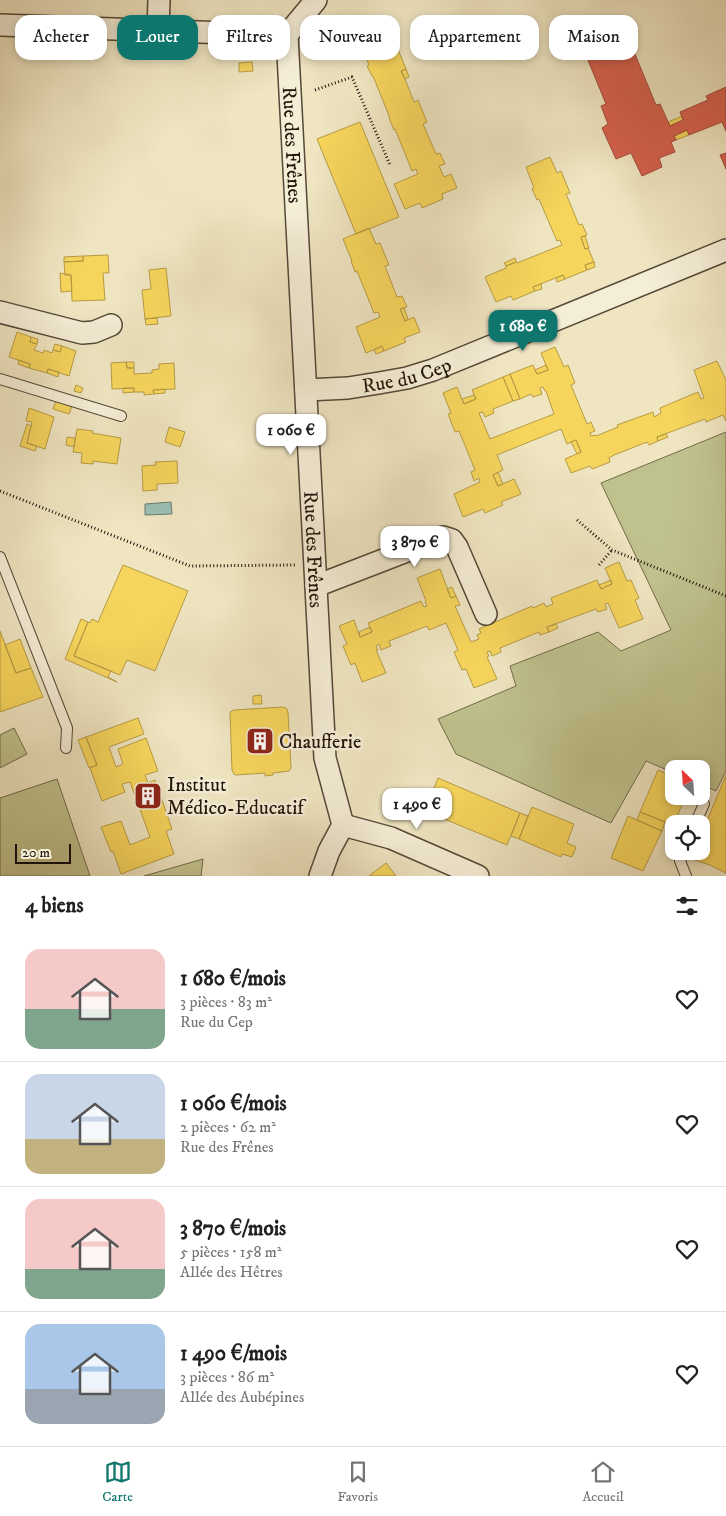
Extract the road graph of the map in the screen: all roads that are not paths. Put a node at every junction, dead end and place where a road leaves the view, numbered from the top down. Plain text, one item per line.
1 (159, 0) edge
2 (316, 0) edge
3 (158, 15) edge
4 (0, 25) edge
5 (117, 29) edge
6 (290, 31) edge
7 (288, 60) edge
8 (726, 250) edge
9 (0, 312) edge
10 (111, 325) dead end
11 (0, 379) edge
12 (306, 390) junction
13 (121, 416) dead end
14 (0, 557) edge
15 (316, 586) junction
16 (486, 614) dead end
17 (66, 748) dead end
18 (343, 825) junction
19 (680, 860) edge
20 (320, 876) edge
21 (478, 876) edge
22 (686, 876) edge

1 - 3 street
2 - 6 street
4 - 5 street
7 - 12 street, Rue des Frênes
8 - 12 street, Rue du Cep
9 - 10 street
11 - 13 lane
12 - 15 street, Rue des Frênes
14 - 17 lane
15 - 16 street
15 - 18 street, Rue des Frênes
18 - 20 street
18 - 21 street
19 - 22 lane

